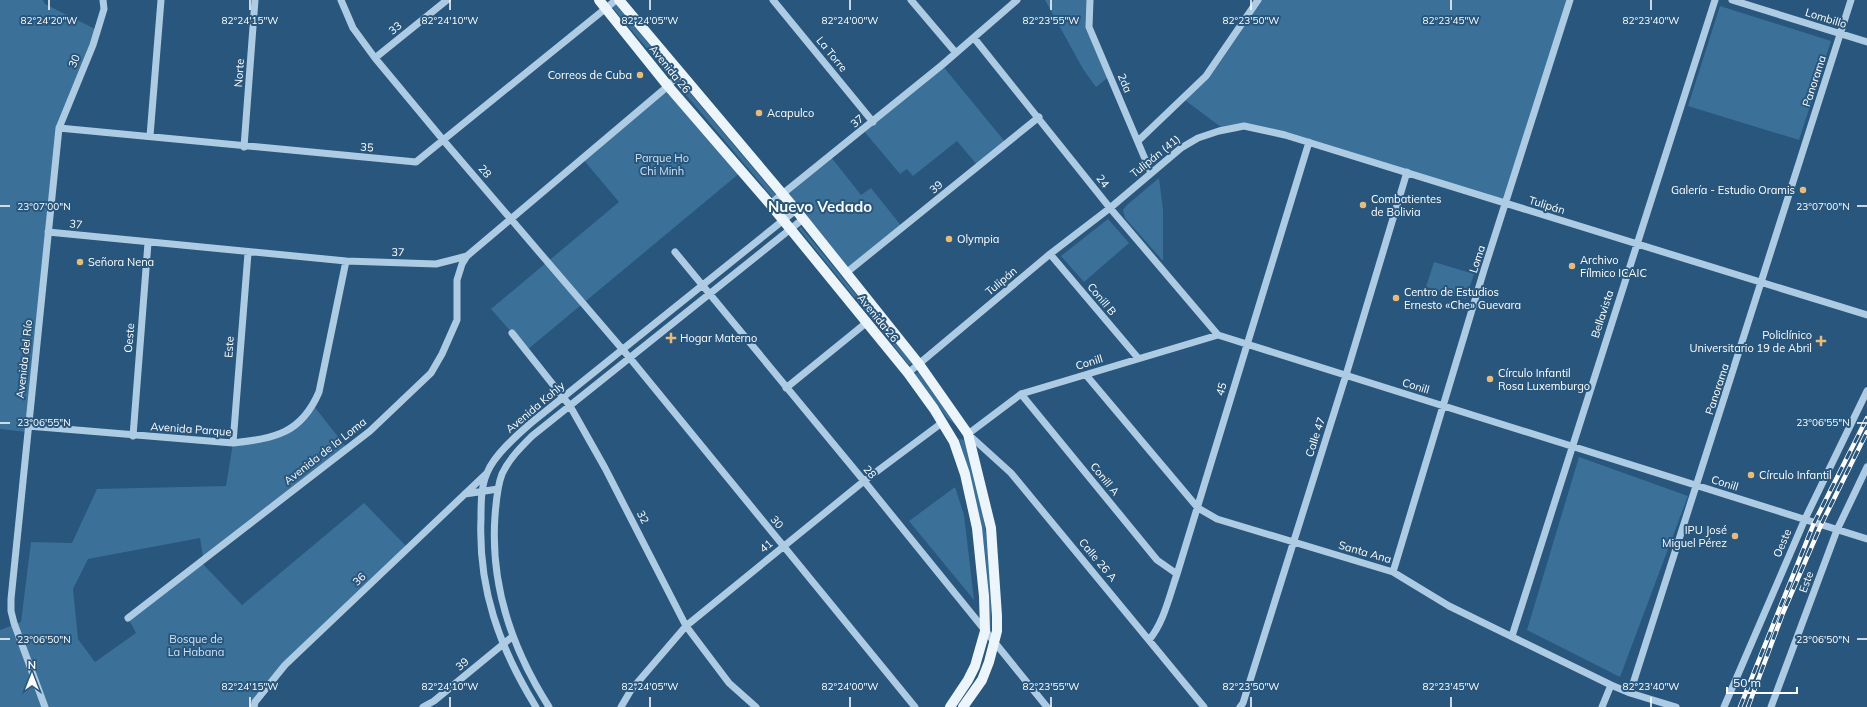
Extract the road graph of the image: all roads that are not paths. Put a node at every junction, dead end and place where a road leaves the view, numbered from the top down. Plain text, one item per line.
1 (103, 0) edge
2 (161, 0) edge
3 (255, 0) edge
4 (341, 0) edge
5 (447, 0) edge
6 (616, 0) edge
7 (619, 0) edge
8 (774, 0) edge
9 (911, 0) edge
10 (1017, 0) edge
11 (1090, 0) edge
12 (1258, 0) edge
13 (1570, 0) edge
14 (1715, 0) edge
15 (1732, 0) edge
16 (1851, 0) edge
17 (603, 4) edge
18 (1840, 34) junction
19 (974, 38) junction
20 (1867, 42) edge
21 (956, 53) junction
22 (375, 58) junction
23 (680, 73) junction
24 (668, 86) junction
25 (1039, 117) junction
26 (873, 122) junction
27 (59, 128) junction
28 (1219, 131) joint
29 (150, 136) junction
30 (444, 141) junction
31 (1138, 141) junction
32 (1309, 142) junction
33 (244, 147) junction
34 (1407, 172) junction
35 (1151, 173) junction
36 (783, 195) junction
37 (770, 204) junction
38 (1507, 204) junction
39 (1110, 208) junction
40 (796, 210) junction
41 (511, 218) junction
42 (803, 219) junction
43 (783, 220) junction
44 (790, 229) junction
45 (48, 232) junction
46 (148, 243) junction
47 (1636, 244) junction
48 (675, 252) dead end
49 (248, 253) junction
50 (1050, 254) junction
51 (467, 256) junction
52 (346, 261) junction
53 (846, 273) junction
54 (1762, 283) junction
55 (702, 285) junction
56 (709, 294) junction
57 (1867, 315) edge
58 (866, 323) junction
59 (512, 333) dead end
60 (1218, 335) junction
61 (1246, 344) junction
62 (623, 349) junction
63 (629, 357) junction
64 (1138, 358) junction
65 (919, 364) junction
66 (908, 373) junction
67 (1086, 375) junction
68 (1346, 375) junction
69 (786, 388) junction
70 (1867, 391) edge
71 (1021, 394) junction
72 (563, 397) junction
73 (570, 406) junction
74 (1444, 406) junction
75 (943, 422) junction
76 (28, 426) junction
77 (968, 434) junction
78 (132, 436) junction
79 (233, 443) junction
80 (1571, 446) junction
81 (1867, 467) edge
82 (487, 473) junction
83 (864, 481) junction
84 (1698, 486) junction
85 (498, 489) junction
86 (483, 491) junction
87 (465, 494) junction
88 (1198, 508) junction
89 (1805, 519) junction
90 (1838, 530) junction
91 (1867, 539) edge
92 (1293, 543) junction
93 (783, 546) junction
94 (496, 570) junction
95 (482, 571) junction
96 (1394, 572) junction
97 (1177, 574) junction
98 (128, 618) dead end
99 (686, 626) junction
100 (984, 631) junction
101 (513, 636) junction
102 (1512, 636) junction
103 (1149, 640) junction
104 (994, 643) junction
105 (503, 644) junction
106 (1611, 685) junction
107 (1630, 694) junction
108 (45, 707) edge
109 (254, 707) edge
110 (423, 707) edge
111 (536, 707) edge
112 (549, 707) edge
113 (621, 707) edge
114 (756, 707) edge
115 (915, 707) edge
116 (950, 707) edge
117 (963, 707) edge
118 (1047, 707) edge
119 (1204, 707) edge
120 (1240, 707) edge
121 (1602, 707) edge
122 (1676, 707) edge
123 (1724, 707) edge
124 (1771, 707) edge

1 - 27 street, 30
2 - 29 street
3 - 33 street, Norte
4 - 22 street, 28
5 - 22 street, 33
6 - 17 street, 35
7 - 23 main road, Avenida 26
8 - 26 street, La Torre
9 - 21 street
10 - 19 street, 37
11 - 31 street, 2da
12 - 31 street
13 - 38 street, Loma
14 - 47 street, Bellavista
15 - 18 street, Lombillo
16 - 18 street, Panorama
17 - 24 main road, Avenida 26
17 - 30 street, 35
18 - 20 street, Lombillo
18 - 54 street, Panorama
19 - 21 street, 37
19 - 25 street, 24
21 - 26 street, 37
22 - 30 street, 28
23 - 24 street, 37
23 - 36 main road, Avenida 26
24 - 37 main road, Avenida 26
24 - 41 street, 37
25 - 39 street, 24
25 - 53 street, 39
26 - 36 street, 37
27 - 29 street, 35
27 - 45 street, Avenida del Río
28 - 32 street, Tulipán
28 - 35 street, Tulipán (41)
29 - 33 street, 35
30 - 33 street, 35
30 - 41 street, 28
31 - 35 street, 2da
32 - 34 street, Tulipán
32 - 61 street, 45
34 - 38 street, Tulipán
34 - 68 street, Calle 47
35 - 39 street, Tulipán (41)
36 - 37 street, 37
36 - 40 main road, Avenida 26
37 - 43 main road, Avenida 26
38 - 47 street, Tulipán
38 - 74 street, Loma
39 - 50 street, Tulipán
39 - 60 street, 24
40 - 42 main road, Avenida 26
40 - 43 street, Avenida Kohly
41 - 51 street, 37
41 - 62 street, 28
42 - 44 street, Avenida Kohly
42 - 53 main road, Avenida 26
43 - 44 main road, Avenida 26
43 - 55 street, Avenida Kohly
44 - 56 street, Avenida Kohly
44 - 58 main road, Avenida 26
45 - 46 street, 37
45 - 76 street, Avenida del Río
46 - 49 street, 37
46 - 78 street, Oeste
47 - 54 street, Tulipán
47 - 80 street, Bellavista
48 - 55 street, 28
49 - 52 street, 37
49 - 79 street, Este
50 - 64 street, Conill B
50 - 65 street, Tulipán
51 - 52 street, 37
51 - 98 street, Avenida de la Loma
52 - 79 street, Avenida Parque
53 - 65 main road, Avenida 26
54 - 57 street, Tulipán
54 - 84 street, Panorama
55 - 56 street, 28
55 - 62 street, Avenida Kohly
56 - 63 street, Avenida Kohly
56 - 69 street, 28
58 - 66 main road, Avenida 26
58 - 69 street
59 - 72 street, 32
60 - 61 street, Conill
60 - 64 street, Conill
61 - 68 street, Conill
61 - 88 street, 45
62 - 63 street, 30
62 - 72 street, Avenida Kohly
63 - 73 street, Avenida Kohly
63 - 93 street, 30
64 - 67 street, Conill
65 - 66 street, Tulipán
65 - 77 main road, Avenida 26
66 - 75 main road, Avenida 26
67 - 71 street, Conill
67 - 88 street, Santa Ana
68 - 74 street, Conill
68 - 92 street, Calle 47
69 - 83 street, 28
70 - 89 street, Oeste
71 - 77 street, Conill
71 - 97 street, Conill A
72 - 73 street, 32
72 - 82 street, Avenida Kohly
73 - 85 street, Avenida Kohly
73 - 99 street, 32
74 - 80 street, Conill
74 - 96 street, Loma
75 - 77 main road
75 - 83 street, 41
75 - 100 main road, Avenida 26
76 - 78 street, Avenida Parque
76 - 108 street, Avenida del Río
77 - 103 street, Calle 26 A
77 - 104 main road, Avenida 26
78 - 79 street, Avenida Parque
80 - 84 street, Conill
80 - 102 street, Bellavista
81 - 90 street, Este
82 - 86 street, Avenida Kohly
82 - 87 street, 36
83 - 93 street, 41
83 - 100 street, 28
84 - 89 street, Conill
84 - 107 street, Panorama
85 - 86 street
85 - 94 street, Avenida Kohly
86 - 87 street
86 - 95 street, Avenida Kohly
87 - 109 street, 36
88 - 92 street, Santa Ana
88 - 97 street, 45
89 - 90 street, Conill
89 - 123 street, Oeste
90 - 91 street, Conill
90 - 124 street, Este
92 - 96 street, Santa Ana
92 - 120 street, Calle 47
93 - 99 street, 41
93 - 115 street, 30
94 - 95 street
94 - 101 street, Avenida Kohly
95 - 105 street, Avenida Kohly
96 - 102 street, Santa Ana
97 - 103 street, 45
99 - 113 street, 41
99 - 114 street, 32
100 - 104 street, 28
100 - 116 main road, Avenida 26
101 - 105 street, 39
101 - 112 street, Avenida Kohly
102 - 106 street, Santa Ana
103 - 119 street, Calle 26 A
104 - 117 main road, Avenida 26
104 - 118 street, 28
105 - 110 street, 39
105 - 111 street, Avenida Kohly
106 - 107 street, Santa Ana
106 - 121 street
107 - 122 street, Santa Ana

